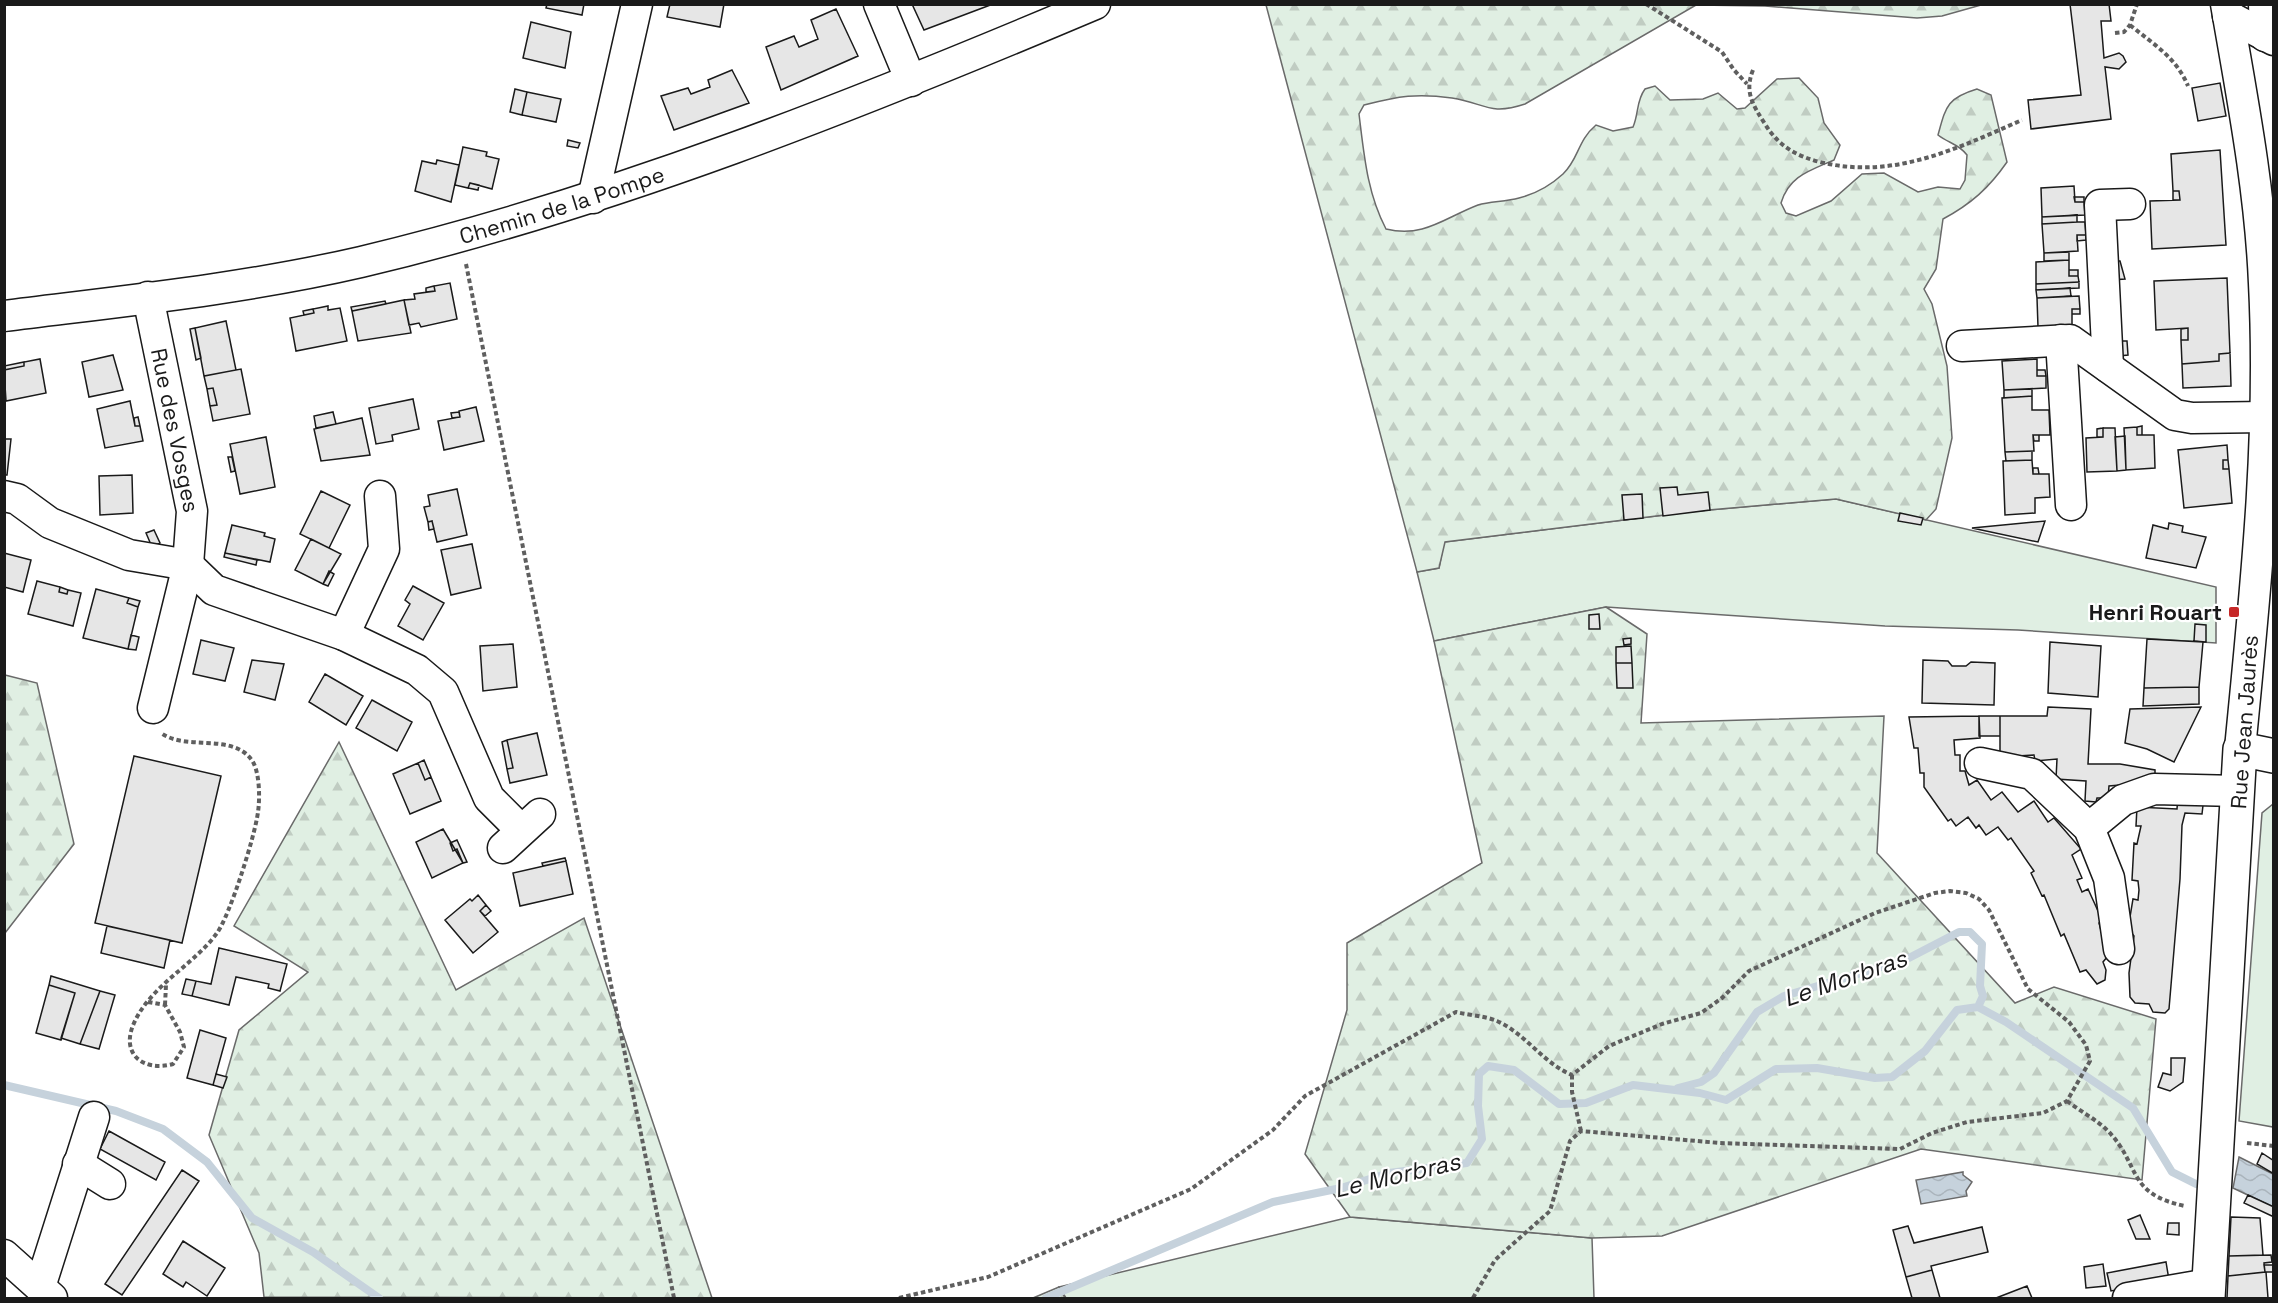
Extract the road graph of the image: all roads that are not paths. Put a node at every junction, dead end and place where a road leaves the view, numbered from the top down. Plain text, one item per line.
1 (637, 4) edge
2 (879, 4) edge
3 (2264, 4) edge
4 (1092, 5) edge
5 (2227, 10) edge
6 (2269, 38) edge
7 (911, 81) junction
8 (594, 198) junction
9 (2130, 204) dead end
10 (148, 297) junction
11 (4, 316) edge
12 (2061, 340) junction
13 (1962, 346) dead end
14 (2108, 367) junction
15 (2268, 434) edge
16 (4, 496) edge
17 (380, 496) dead end
18 (2072, 505) dead end
19 (188, 565) junction
20 (344, 635) junction
21 (153, 708) road end
22 (2240, 749) junction
23 (2274, 756) edge
24 (1980, 764) dead end
25 (2238, 791) junction
26 (2089, 828) junction
27 (521, 830) dead end
28 (2119, 949) dead end
29 (94, 1117) dead end
30 (78, 1164) junction
31 (110, 1184) dead end
32 (4, 1255) edge
33 (2209, 1291) edge
34 (46, 1293) edge
35 (2128, 1299) edge

1 - 8 street
2 - 7 street
3 - 6 street
4 - 7 street, Chemin de la Pompe
5 - 6 street
5 - 15 street, Rue Jean Jaurès
7 - 8 street, Chemin de la Pompe
8 - 10 street, Chemin de la Pompe
9 - 14 street
10 - 11 street, Chemin de la Pompe
10 - 19 street, Rue des Vosges
12 - 13 street
12 - 14 street
12 - 18 street
14 - 15 street
15 - 22 street, Rue Jean Jaurès
16 - 19 street
17 - 20 street
19 - 20 street
19 - 21 street, Rue des Vosges
20 - 27 street
22 - 23 main road
22 - 25 main road, Rue Jean Jaurès
24 - 26 street
25 - 26 street
25 - 33 main road, Rue Jean Jaurès
26 - 28 street
29 - 30 street
30 - 31 street
30 - 34 street
32 - 34 street
33 - 35 street

